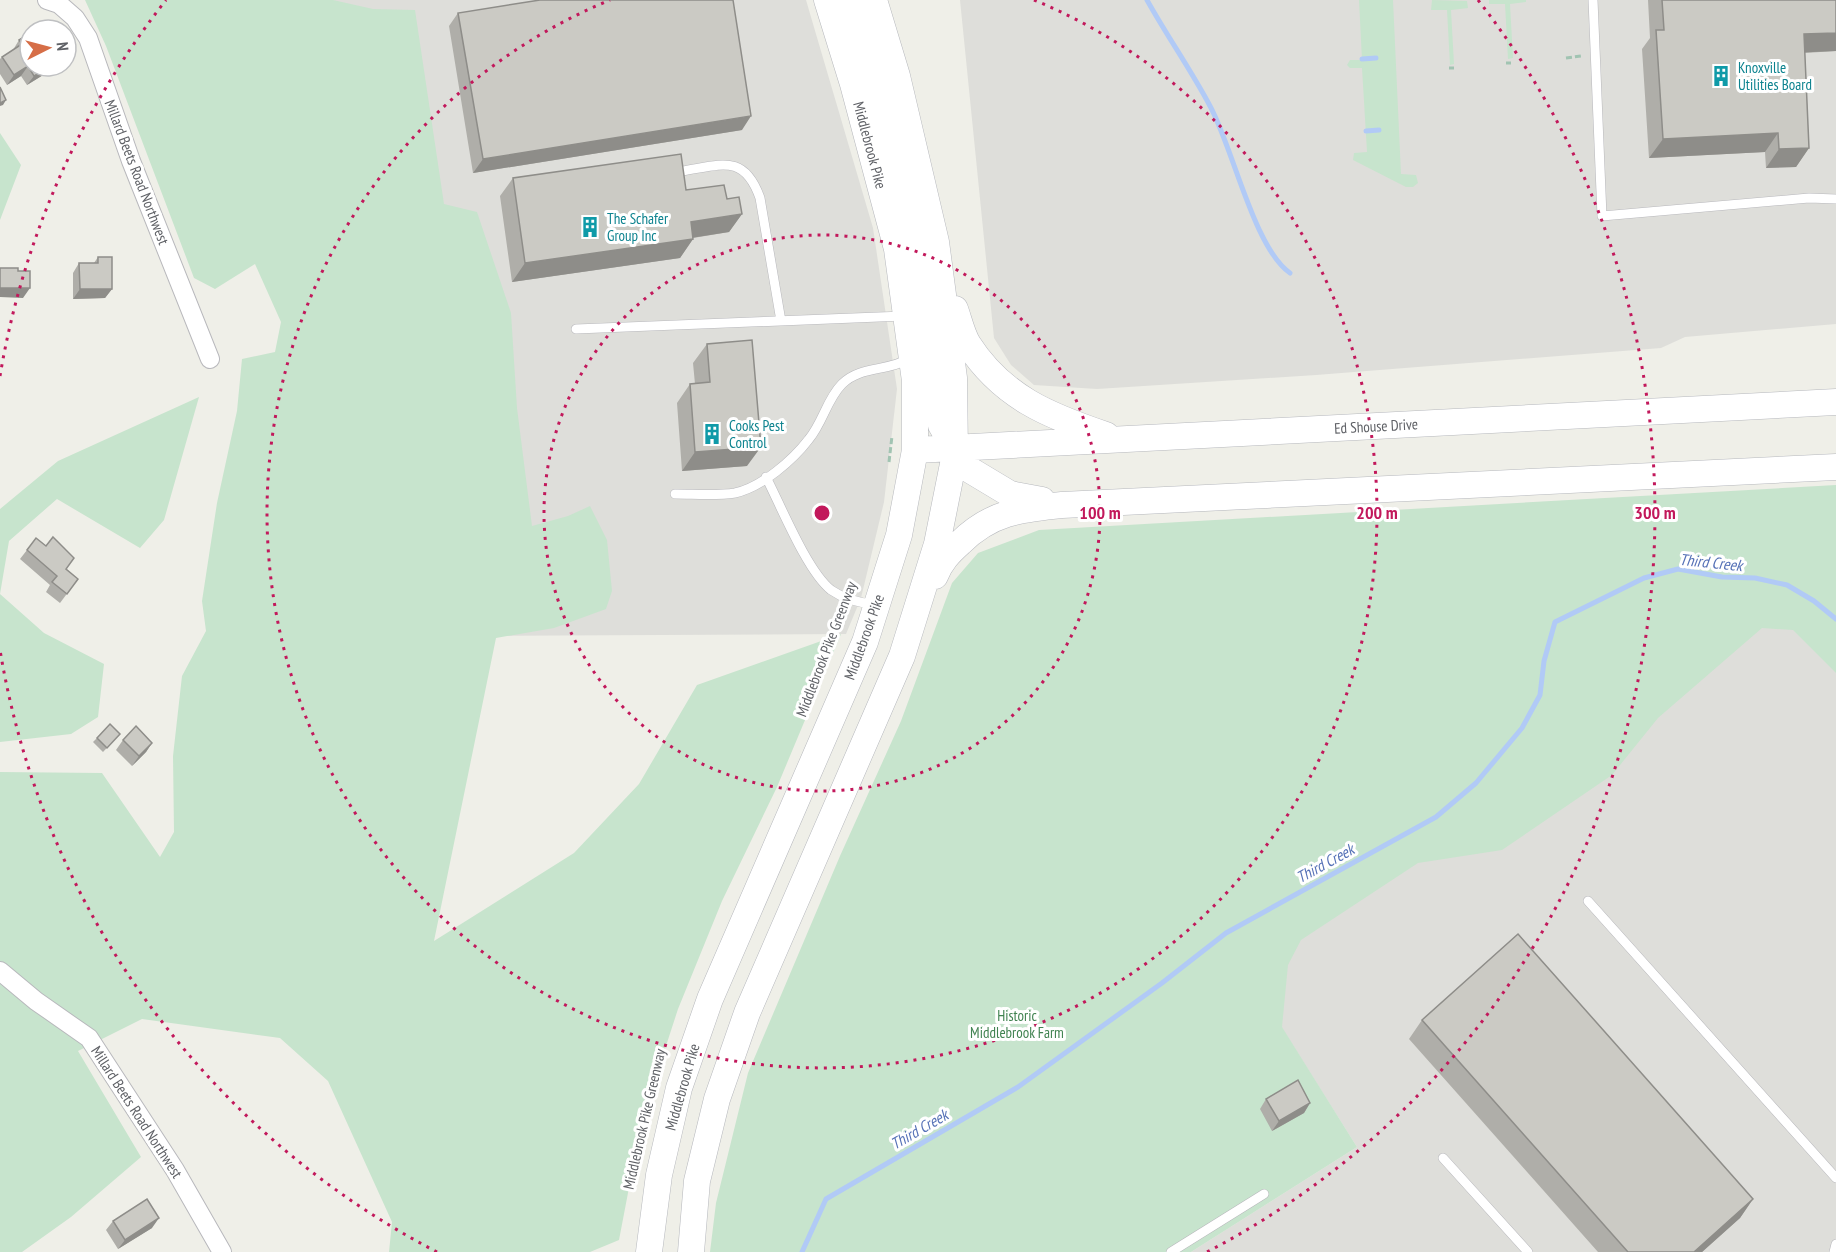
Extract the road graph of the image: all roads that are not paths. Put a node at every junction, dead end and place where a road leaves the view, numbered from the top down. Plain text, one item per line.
1 (48, 0) edge
2 (827, 0) edge
3 (849, 0) edge
4 (874, 0) edge
5 (1593, 0) edge
6 (682, 171) edge
7 (1836, 199) edge
8 (938, 258) junction
9 (906, 316) junction
10 (781, 321) junction
11 (576, 329) dead end
12 (911, 356) junction
13 (210, 358) dead end
14 (1836, 402) edge
15 (1120, 440) junction
16 (955, 448) junction
17 (915, 450) junction
18 (1836, 467) edge
19 (766, 477) junction
20 (675, 494) dead end
21 (1062, 505) junction
22 (877, 605) junction
23 (902, 656) junction
24 (1588, 901) dead end
25 (0, 971) edge
26 (1443, 1158) dead end
27 (1836, 1178) edge
28 (1264, 1194) dead end
29 (1836, 1244) edge
30 (222, 1252) edge
31 (649, 1252) edge
32 (691, 1252) edge
33 (1171, 1252) edge
34 (1528, 1252) edge
35 (1834, 1252) edge

1 - 13 street, Millard Beets Road Northwest
2 - 9 main road, Middlebrook Pike
3 - 16 main road
4 - 8 main road
5 - 7 lane
6 - 10 lane
8 - 15 main road
8 - 16 main road
9 - 10 lane
9 - 12 main road, Middlebrook Pike
10 - 11 lane
12 - 17 main road, Middlebrook Pike
12 - 19 lane
14 - 15 main road, Ed Shouse Drive
15 - 16 main road, Ed Shouse Drive
16 - 17 main road, Ed Shouse Drive
16 - 21 main road
16 - 23 main road
17 - 22 main road, Middlebrook Pike
18 - 21 main road
19 - 20 lane
19 - 22 lane
21 - 23 main road
22 - 31 main road, Middlebrook Pike
23 - 32 main road
24 - 27 lane
25 - 30 street, Millard Beets Road Northwest
26 - 34 lane
28 - 33 lane
29 - 35 lane

